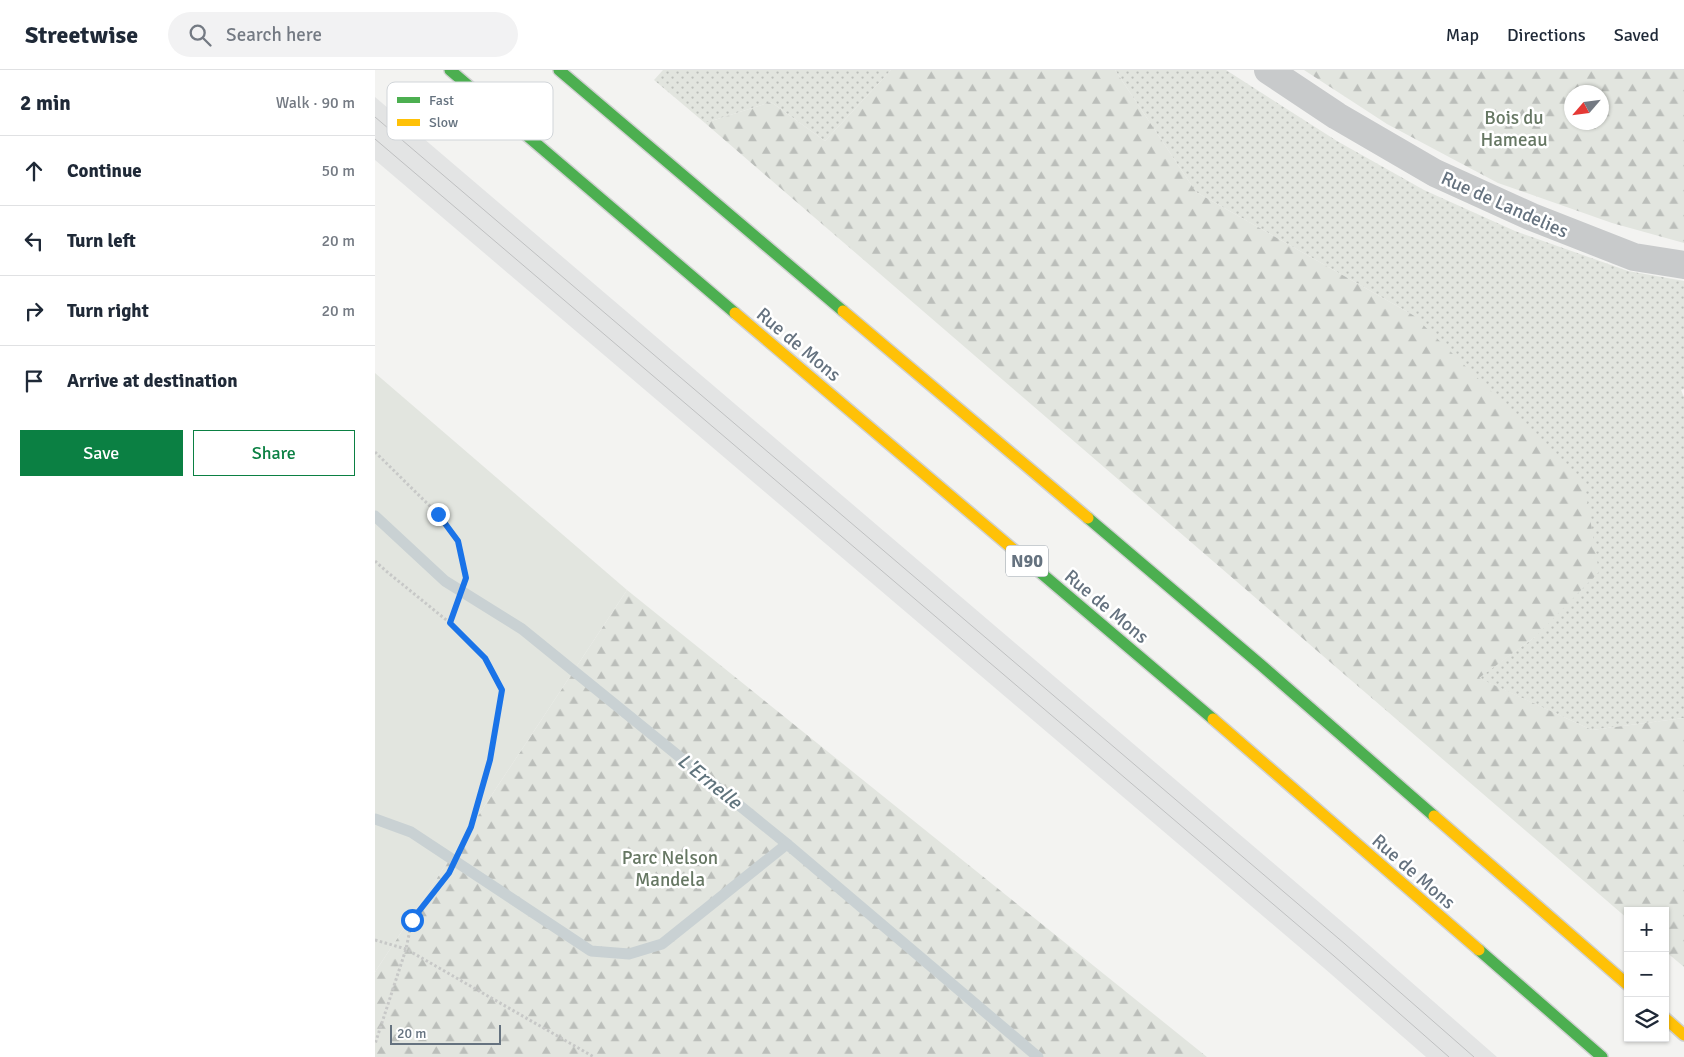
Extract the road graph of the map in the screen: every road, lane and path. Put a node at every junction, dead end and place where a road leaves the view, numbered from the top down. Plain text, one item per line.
1 (450, 70) edge
2 (559, 70) edge
3 (1267, 70) edge
4 (464, 82) edge
5 (532, 140) edge
6 (1684, 265) edge
7 (375, 452) edge
8 (375, 561) edge
9 (450, 623) junction
10 (375, 940) edge
11 (406, 949) junction
12 (1624, 982) edge
13 (1669, 1021) edge
14 (1684, 1034) edge
15 (375, 1044) edge
16 (594, 1057) edge
17 (1602, 1057) edge

1 - 4 highway, Rue de Mons / N90
2 - 12 highway
3 - 6 street, Rue de Landelies
5 - 17 highway, Rue de Mons / N90
7 - 9 path
8 - 9 path
9 - 11 path
10 - 11 path
11 - 15 path
11 - 16 path
13 - 14 highway

